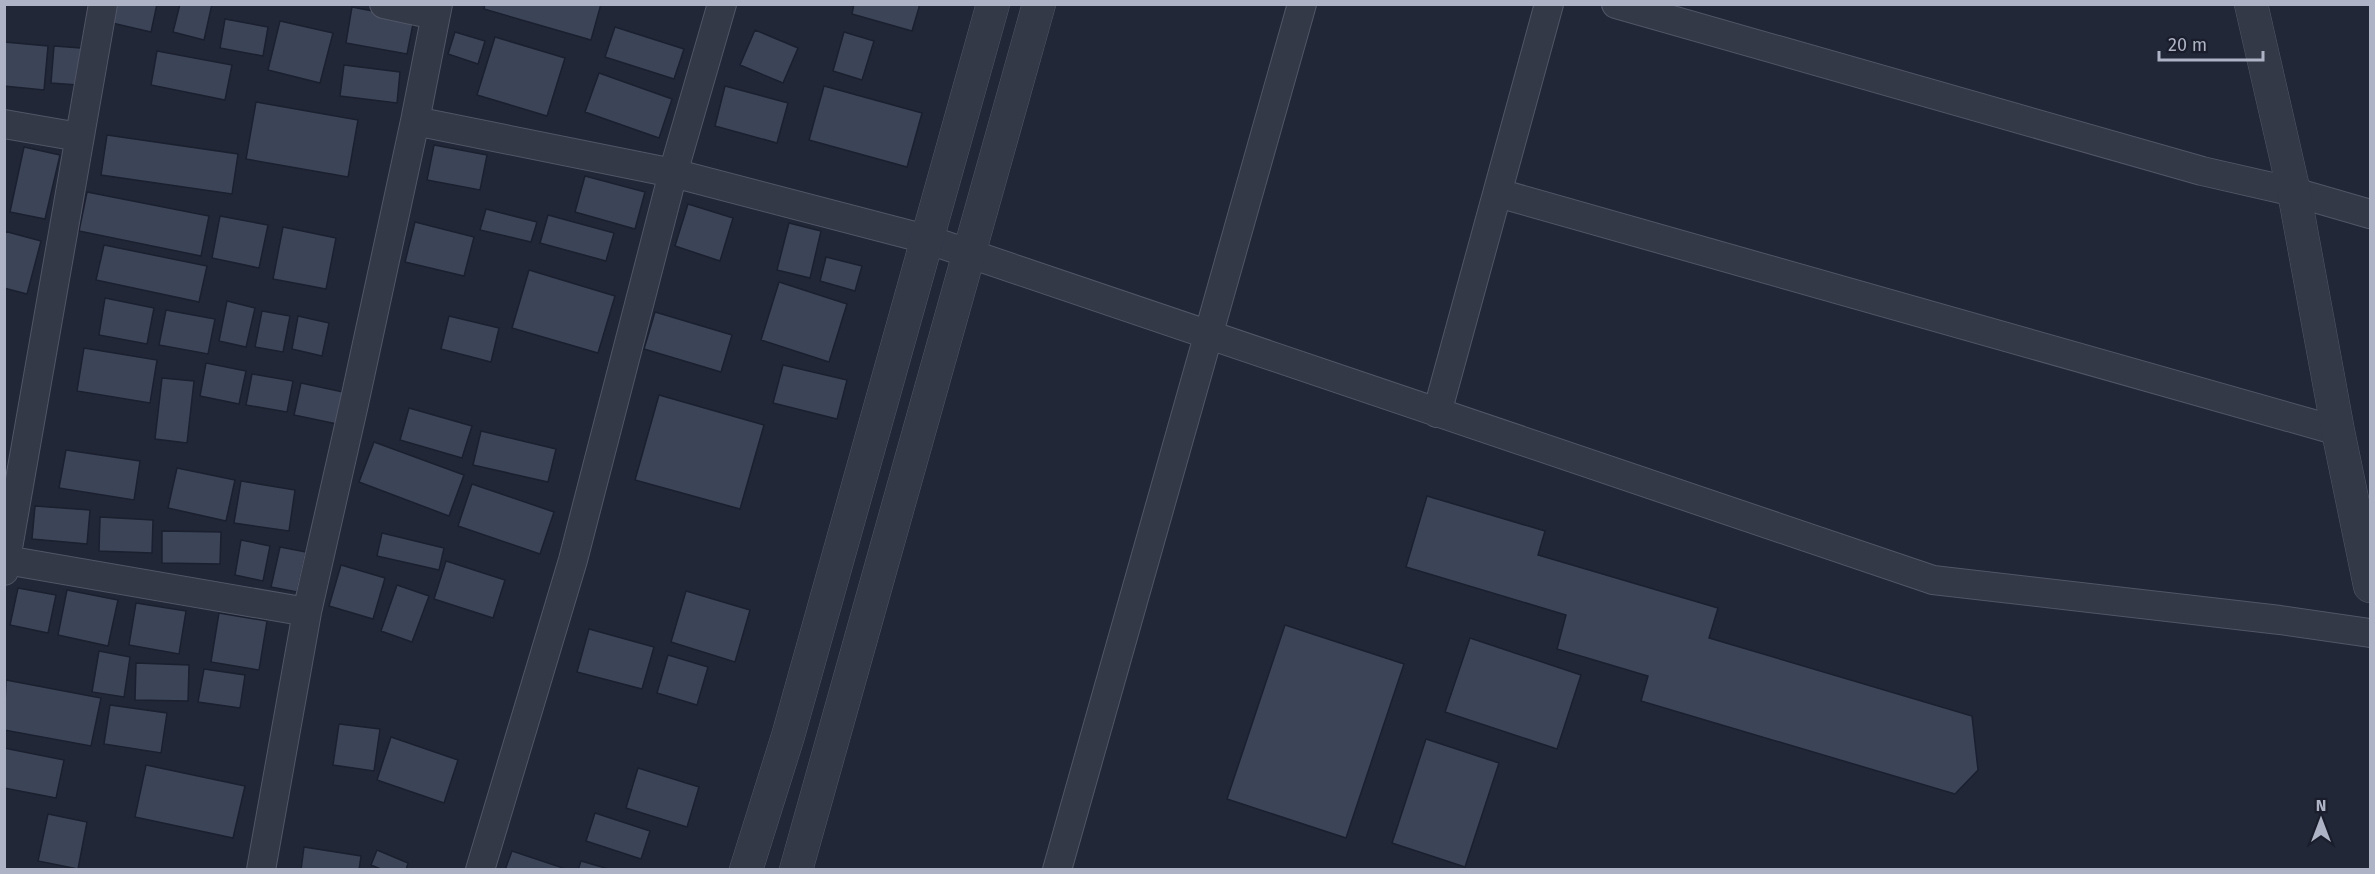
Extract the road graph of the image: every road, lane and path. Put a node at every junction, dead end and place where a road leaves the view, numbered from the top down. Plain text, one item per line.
1 (103, 4) edge
2 (384, 4) edge
3 (722, 4) edge
4 (993, 4) edge
5 (1039, 4) edge
6 (1302, 4) edge
7 (1549, 4) edge
8 (1616, 4) edge
9 (2251, 4) edge
10 (437, 10) edge
11 (1684, 13) edge
12 (415, 121) junction
13 (4, 124) edge
14 (79, 137) junction
15 (673, 173) junction
16 (2294, 192) junction
17 (1498, 193) junction
18 (2370, 214) edge
19 (926, 239) junction
20 (969, 253) junction
21 (1208, 335) junction
22 (1437, 412) junction
23 (17, 418) edge
24 (2338, 431) junction
25 (5, 566) edge
26 (2370, 585) edge
27 (307, 612) junction
28 (2370, 633) edge
29 (261, 870) edge
30 (480, 870) edge
31 (746, 870) edge
32 (796, 870) edge
33 (1057, 870) edge

1 - 14 street
2 - 10 street
3 - 15 street
4 - 19 street
5 - 20 street
6 - 21 street
7 - 17 street
8 - 11 street
9 - 16 street
10 - 12 street
11 - 16 street
12 - 15 street
12 - 27 street
13 - 14 street
14 - 23 street
15 - 19 street
15 - 30 street
16 - 18 street
16 - 24 street
17 - 22 street
17 - 24 street
19 - 20 street
19 - 31 street
20 - 21 street
20 - 32 street
21 - 22 street
21 - 33 street
22 - 28 street
23 - 25 street
24 - 26 street
25 - 27 street
27 - 29 street

